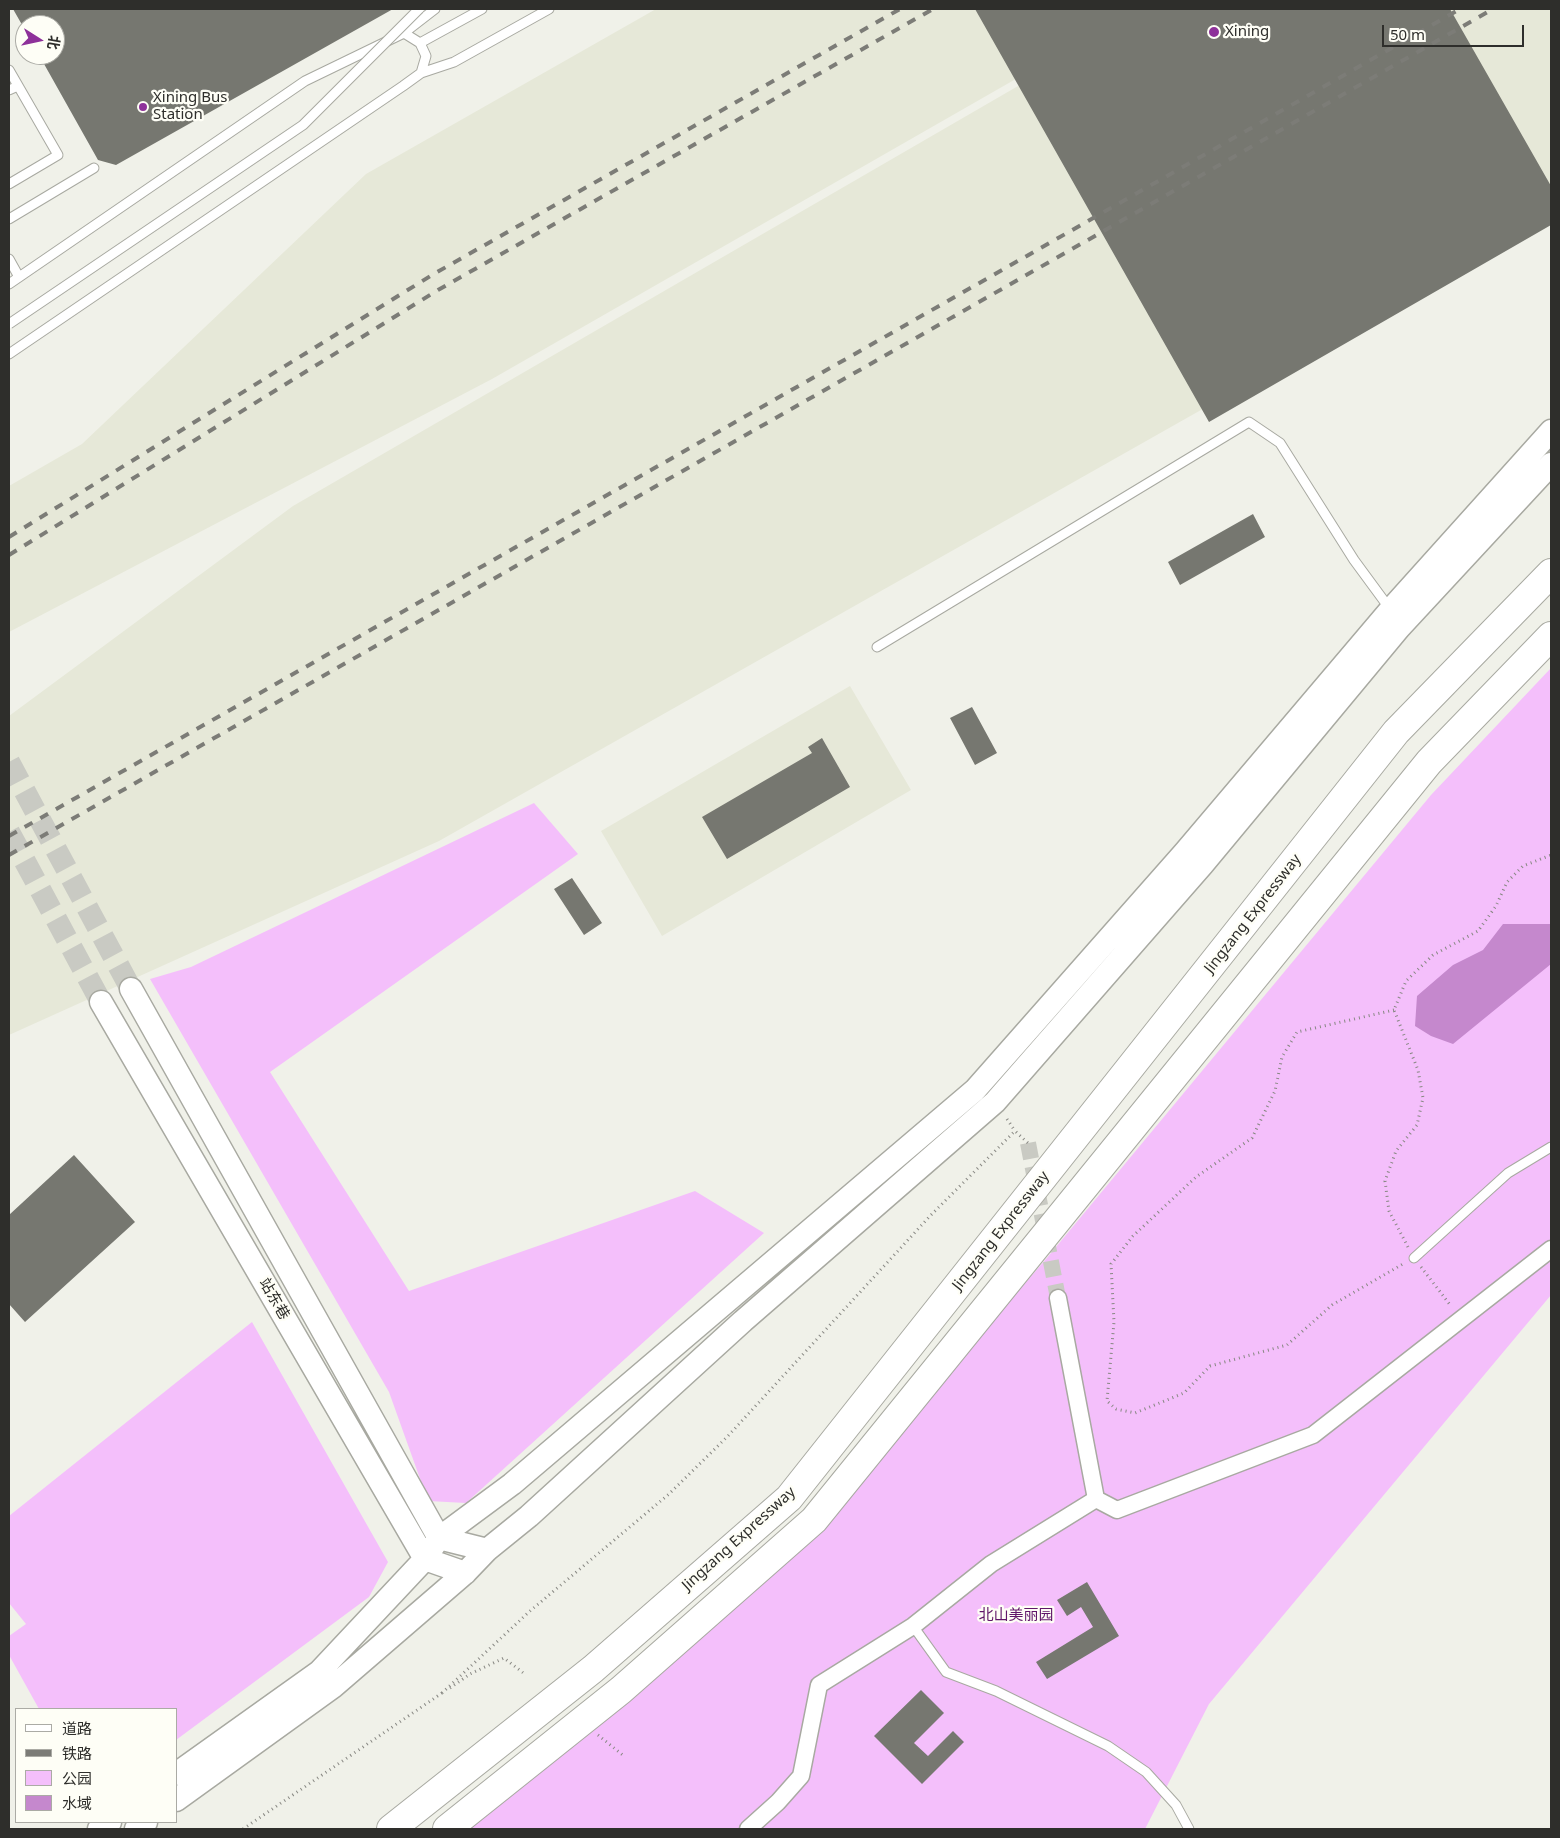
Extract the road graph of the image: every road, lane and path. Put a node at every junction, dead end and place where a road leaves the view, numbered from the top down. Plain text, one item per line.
1 (419, 9) edge
2 (435, 9) edge
3 (482, 9) edge
4 (549, 9) edge
5 (404, 33) junction
6 (420, 43) junction
7 (9, 70) edge
8 (421, 73) junction
9 (18, 86) junction
10 (9, 90) edge
11 (94, 168) dead end
12 (9, 184) edge
13 (9, 219) edge
14 (9, 259) edge
15 (19, 277) junction
16 (9, 284) edge
17 (9, 324) edge
18 (9, 354) edge
19 (1551, 431) edge
20 (1551, 464) edge
21 (1551, 573) edge
22 (1390, 609) junction
23 (1551, 636) edge
24 (877, 647) dead end
25 (1551, 855) edge
26 (131, 988) tunnel mouth
27 (102, 1002) tunnel mouth
28 (1394, 1010) junction
29 (1028, 1143) dead end
30 (1551, 1147) edge
31 (1551, 1249) edge
32 (1414, 1258) junction
33 (1058, 1298) tunnel mouth
34 (1462, 1319) junction
35 (1096, 1499) junction
36 (439, 1538) junction
37 (487, 1550) junction
38 (425, 1559) junction
39 (465, 1573) junction
40 (913, 1626) junction
41 (526, 1676) dead end
42 (442, 1693) junction
43 (592, 1730) dead end
44 (624, 1756) dead end
45 (178, 1773) edge
46 (178, 1799) edge
47 (242, 1829) edge
48 (391, 1829) edge
49 (447, 1829) edge
50 (748, 1829) edge
51 (1189, 1829) edge

1 - 17 lane, bridge
2 - 5 lane
3 - 6 lane
4 - 8 lane
5 - 6 lane
5 - 15 lane
6 - 8 lane
7 - 9 lane
8 - 18 lane
9 - 10 lane
9 - 12 lane
11 - 13 lane
14 - 15 lane
15 - 16 lane
19 - 22 main road
20 - 37 main road
21 - 48 highway, Jingzang Expressway
22 - 24 lane
22 - 36 main road
23 - 49 highway
25 - 28 path
26 - 36 main road, 站东巷
27 - 38 main road, 站东巷
28 - 32 path
28 - 32 path
29 - 42 path
30 - 32 lane
31 - 34 street
32 - 34 path
33 - 35 street
34 - 35 street
35 - 40 street
36 - 37 main road
36 - 38 main road
37 - 39 main road
38 - 39 main road
38 - 45 main road
39 - 46 main road
40 - 50 street
40 - 51 lane
41 - 42 path
42 - 47 path
43 - 44 path

